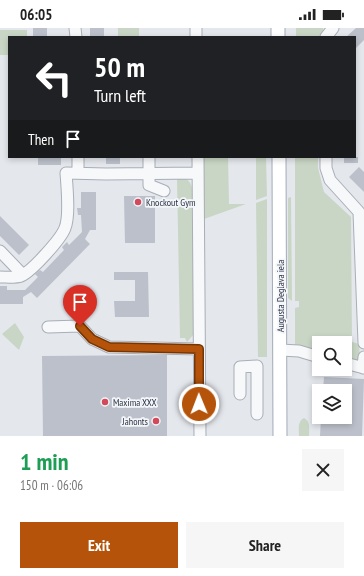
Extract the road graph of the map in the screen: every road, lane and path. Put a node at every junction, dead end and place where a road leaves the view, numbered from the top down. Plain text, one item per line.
1 (333, 28) edge
2 (327, 36) edge
3 (78, 158) edge
4 (149, 158) edge
5 (198, 158) edge
6 (279, 158) edge
7 (326, 158) edge
8 (78, 173) junction
9 (198, 173) junction
10 (149, 174) junction
11 (164, 191) dead end
12 (0, 251) edge
13 (23, 275) junction
14 (0, 277) edge
15 (48, 327) dead end
16 (364, 343) edge
17 (199, 349) junction
18 (280, 350) junction
19 (312, 354) edge
20 (352, 363) edge
21 (364, 364) edge
22 (240, 394) dead end
23 (257, 414) dead end
24 (200, 436) edge
25 (280, 436) edge

1 - 2 street
3 - 8 street
4 - 10 street
5 - 9 street
6 - 18 main road, Augusta Deglava iela
7 - 16 street
8 - 10 street
8 - 13 street
9 - 10 street
9 - 17 street
10 - 11 street
12 - 13 street
13 - 14 street
15 - 17 street
17 - 24 street
18 - 19 street
18 - 25 main road, Augusta Deglava iela
20 - 21 street
22 - 23 street

